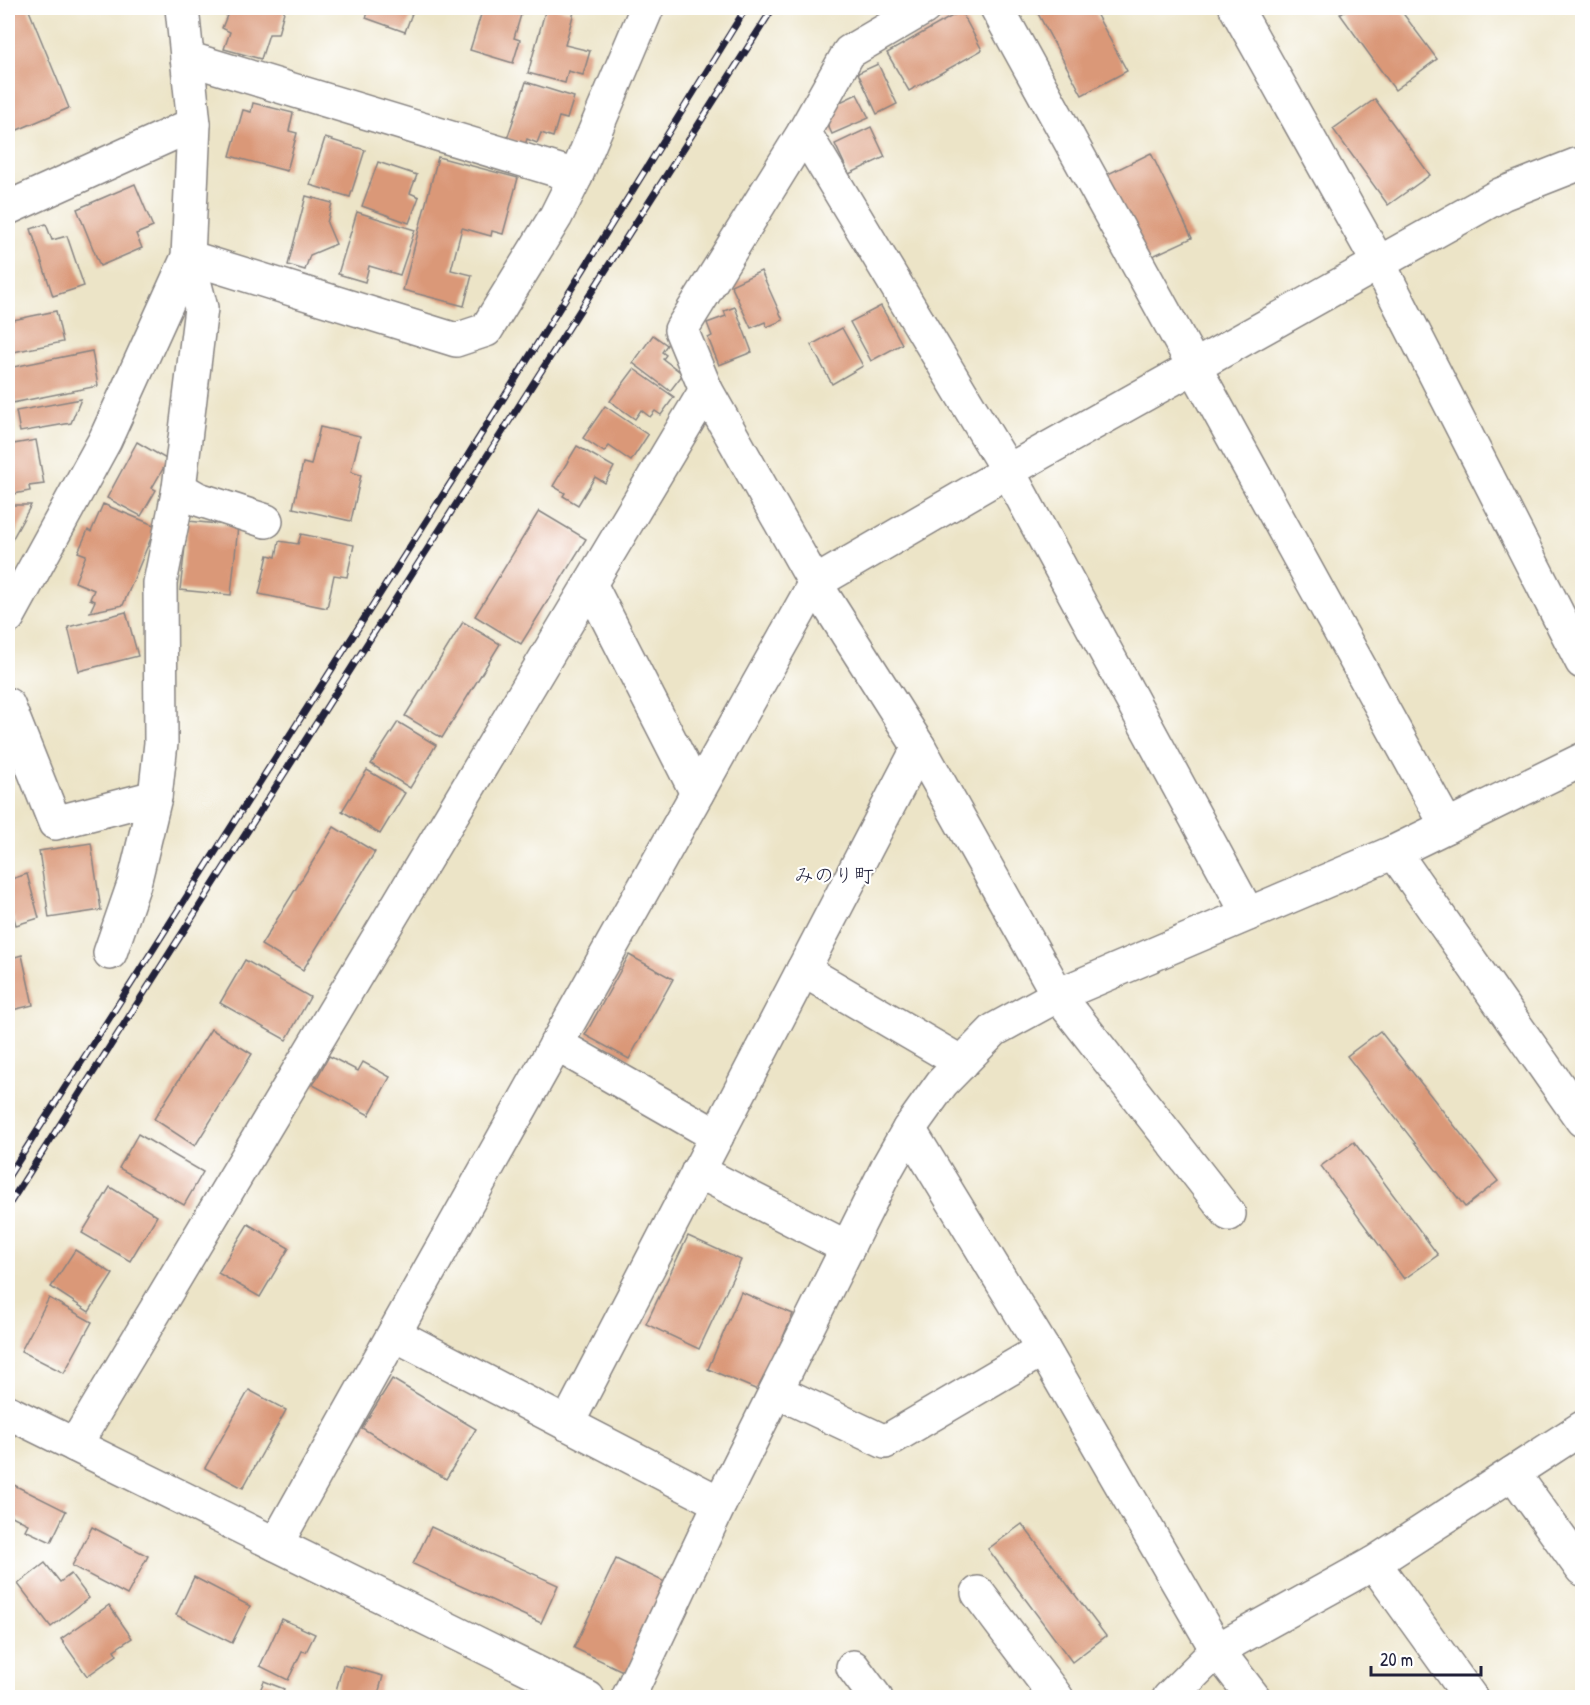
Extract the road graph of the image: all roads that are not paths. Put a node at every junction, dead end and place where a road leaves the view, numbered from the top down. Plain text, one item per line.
1 (182, 8) edge
2 (924, 8) edge
3 (997, 8) edge
4 (1236, 8) edge
5 (635, 10) edge
6 (187, 58) junction
7 (194, 124) junction
8 (804, 132) junction
9 (1582, 165) edge
10 (576, 176) junction
11 (8, 208) edge
12 (188, 257) junction
13 (1378, 262) junction
14 (1194, 366) junction
15 (706, 390) junction
16 (1008, 471) junction
17 (179, 488) junction
18 (266, 521) dead end
19 (815, 583) junction
20 (590, 584) junction
21 (8, 617) edge
22 (1582, 662) edge
23 (8, 705) edge
24 (918, 747) junction
25 (1582, 760) edge
26 (697, 793) junction
27 (154, 797) junction
28 (1447, 826) junction
29 (1394, 852) junction
30 (1248, 914) junction
31 (110, 953) dead end
32 (803, 970) junction
33 (1058, 995) junction
34 (556, 1044) junction
35 (962, 1063) junction
36 (1582, 1120) edge
37 (909, 1129) junction
38 (717, 1136) junction
39 (698, 1171) junction
40 (1229, 1214) dead end
41 (848, 1248) junction
42 (394, 1334) junction
43 (1043, 1349) junction
44 (776, 1391) junction
45 (12, 1418) edge
46 (567, 1424) junction
47 (1582, 1428) edge
48 (75, 1445) junction
49 (1513, 1473) junction
50 (720, 1503) junction
51 (276, 1544) junction
52 (1374, 1563) junction
53 (1582, 1569) edge
54 (978, 1593) dead end
55 (1217, 1650) junction
56 (853, 1666) dead end
57 (588, 1698) edge
58 (628, 1698) edge
59 (876, 1698) edge
60 (1058, 1698) edge
61 (1168, 1698) edge
62 (1254, 1698) edge
63 (1471, 1698) edge

1 - 6 street
2 - 8 street
3 - 14 street
4 - 13 street
5 - 10 street
6 - 7 street
6 - 10 street
7 - 11 street
7 - 12 street
8 - 15 street
8 - 16 street
9 - 13 street
10 - 12 street
12 - 17 street
12 - 21 street
13 - 14 street
13 - 22 street
14 - 16 street
14 - 28 street
15 - 19 street
15 - 20 street
16 - 19 street
16 - 30 street
17 - 18 street
17 - 27 street
19 - 24 street
19 - 26 street
20 - 26 street
20 - 48 street
23 - 27 street
24 - 32 street
24 - 33 street
25 - 28 street
26 - 34 street
27 - 31 street
28 - 29 street
29 - 30 street
29 - 36 street
30 - 33 street
32 - 35 street
32 - 38 street
33 - 35 street
33 - 40 street
34 - 38 street
34 - 42 street
35 - 37 street
37 - 41 street
37 - 43 street
38 - 39 street
39 - 41 street
39 - 46 street
41 - 44 street
42 - 46 street
42 - 51 street
43 - 44 street
43 - 55 street
44 - 50 street
45 - 48 street
46 - 50 street
47 - 49 street
48 - 51 street
49 - 52 street
49 - 53 street
50 - 58 street
51 - 57 street
52 - 55 street
52 - 63 street
54 - 60 street
55 - 61 street
55 - 62 street
56 - 59 street

